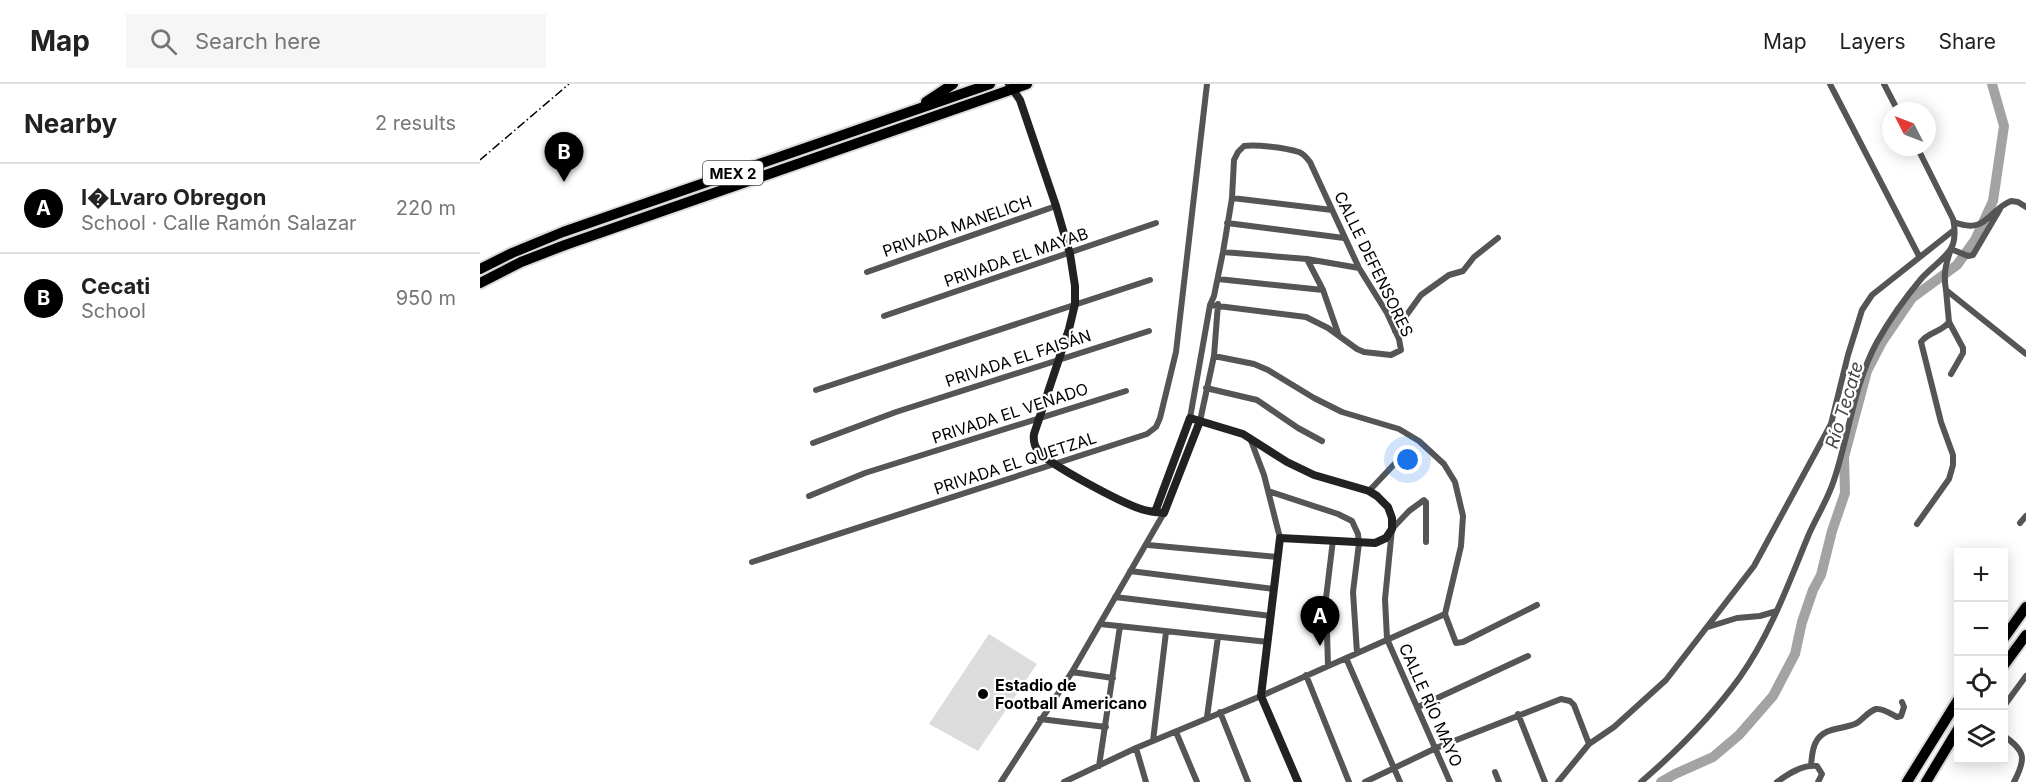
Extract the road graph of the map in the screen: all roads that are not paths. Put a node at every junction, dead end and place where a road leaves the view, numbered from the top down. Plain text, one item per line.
1 (953, 84) edge
2 (990, 84) edge
3 (1207, 84) edge
4 (1830, 84) edge
5 (1884, 84) edge
6 (1017, 86) edge
7 (1893, 102) edge
8 (912, 111) junction
9 (1921, 156) edge
10 (1232, 198) junction
11 (1056, 206) junction
12 (2026, 207) edge
13 (2000, 209) junction
14 (1332, 210) junction
15 (1954, 222) junction
16 (1156, 223) dead end
17 (1227, 223) junction
18 (1954, 230) junction
19 (1344, 238) junction
20 (1498, 238) dead end
21 (1937, 243) junction
22 (1928, 251) junction
23 (1952, 251) junction
24 (1223, 252) junction
25 (1070, 254) junction
26 (1919, 256) junction
27 (1307, 259) junction
28 (1938, 262) junction
29 (1359, 268) junction
30 (480, 269) edge
31 (867, 272) dead end
32 (1150, 279) dead end
33 (1218, 279) junction
34 (480, 283) edge
35 (1945, 287) junction
36 (1323, 290) junction
37 (1214, 296) junction
38 (1075, 304) junction
39 (1210, 305) junction
40 (1219, 306) junction
41 (884, 316) dead end
42 (1949, 322) junction
43 (1149, 331) dead end
44 (1395, 331) junction
45 (1339, 337) junction
46 (2026, 354) edge
47 (1214, 356) junction
48 (1059, 359) junction
49 (1951, 374) dead end
50 (1206, 388) junction
51 (816, 390) dead end
52 (1126, 391) dead end
53 (1040, 417) junction
54 (1190, 418) junction
55 (1200, 421) junction
56 (1250, 437) junction
57 (1322, 441) dead end
58 (813, 442) dead end
59 (1401, 457) dead end
60 (1056, 464) junction
61 (1268, 491) junction
62 (1369, 492) junction
63 (809, 496) dead end
64 (1160, 513) junction
65 (2026, 516) edge
66 (2020, 523) dead end
67 (1917, 524) dead end
68 (1392, 529) junction
69 (1280, 538) junction
70 (1333, 540) junction
71 (1426, 542) dead end
72 (1359, 543) junction
73 (1148, 544) junction
74 (1278, 557) junction
75 (752, 562) dead end
76 (1130, 571) junction
77 (1274, 589) junction
78 (1115, 597) junction
79 (1537, 605) dead end
80 (2026, 607) edge
81 (1778, 611) junction
82 (1446, 614) junction
83 (1271, 616) junction
84 (1100, 624) junction
85 (1120, 626) junction
86 (1707, 627) junction
87 (1166, 632) junction
88 (2008, 632) edge
89 (2026, 635) edge
90 (1218, 637) junction
91 (1387, 639) junction
92 (1268, 642) junction
93 (1357, 653) junction
94 (1528, 657) dead end
95 (1346, 658) junction
96 (2008, 660) edge
97 (1328, 666) junction
98 (1072, 672) junction
99 (1306, 675) junction
100 (2026, 676) edge
101 (1113, 678) junction
102 (1262, 696) junction
103 (2008, 701) edge
104 (1902, 702) dead end
105 (1418, 707) junction
106 (1954, 708) edge
107 (1220, 712) junction
108 (1518, 714) junction
109 (1207, 717) junction
110 (1040, 719) junction
111 (1106, 727) junction
112 (1176, 732) junction
113 (1954, 737) edge
114 (2008, 739) edge
115 (1153, 741) junction
116 (1589, 744) junction
117 (1136, 748) junction
118 (1436, 748) junction
119 (1811, 765) junction
120 (1099, 766) junction
121 (1395, 769) junction
122 (1495, 772) dead end
123 (1001, 782) edge
124 (1064, 782) edge
125 (1146, 782) edge
126 (1197, 782) edge
127 (1248, 782) edge
128 (1298, 782) edge
129 (1349, 782) edge
130 (1365, 782) edge
131 (1400, 782) edge
132 (1450, 782) edge
133 (1498, 782) edge
134 (1545, 782) edge
135 (1558, 782) edge
136 (1641, 782) edge
137 (1777, 782) edge
138 (1818, 782) edge
139 (1907, 782) edge
140 (1926, 782) edge
141 (2014, 782) edge

1 - 8 highway
2 - 8 highway, MEX 2
3 - 60 street, PRIVADA EL QUETZAL
4 - 26 street
5 - 7 street
6 - 11 street
6 - 34 highway, MEX 2
8 - 30 highway, MEX 2
9 - 15 street
10 - 14 street
10 - 14 street, CALLE DEFENSORES
10 - 17 street
11 - 25 street
11 - 31 street, PRIVADA MANELICH
12 - 13 street
13 - 15 street
13 - 23 street
14 - 19 street, CALLE DEFENSORES
15 - 18 street
16 - 25 street, PRIVADA EL MAYAB
17 - 19 street
17 - 24 street
18 - 21 street
18 - 23 street
19 - 29 street, CALLE DEFENSORES
20 - 44 street
21 - 22 street
21 - 23 street
22 - 26 street
22 - 28 street
23 - 28 street
23 - 35 street
24 - 27 street
24 - 33 street
25 - 38 street
25 - 41 street, PRIVADA EL MAYAB
26 - 86 street
27 - 29 street
27 - 36 street
28 - 81 street
29 - 44 street, CALLE DEFENSORES
32 - 38 street
33 - 36 street
33 - 37 street
35 - 42 street
35 - 46 street
36 - 45 street
37 - 39 street
37 - 40 street
38 - 48 street
38 - 51 street
39 - 40 street
39 - 54 street
40 - 45 street
40 - 47 street
42 - 49 street
42 - 67 street
43 - 48 street, PRIVADA EL FAISÁN
44 - 45 street, CALLE DEFENSORES
47 - 50 street
47 - 82 street
48 - 53 street
48 - 58 street, PRIVADA EL FAISÁN
50 - 55 street
50 - 57 street
52 - 53 street, PRIVADA EL VENADO
53 - 60 street
53 - 63 street, PRIVADA EL VENADO
54 - 55 street
54 - 64 street
55 - 56 street
55 - 64 street
56 - 61 street
56 - 62 street
59 - 62 street
60 - 64 street
60 - 75 street, PRIVADA EL QUETZAL
61 - 69 street
61 - 72 street
62 - 68 street
64 - 73 street
65 - 66 street
68 - 71 street
68 - 72 street
68 - 91 street
69 - 70 street
69 - 74 street
70 - 72 street
70 - 97 street
72 - 93 street
73 - 74 street
73 - 76 street
74 - 77 street
76 - 77 street
76 - 78 street
77 - 83 street
78 - 83 street
78 - 84 street
79 - 82 street
80 - 88 highway
81 - 86 street
81 - 136 street
82 - 91 street
83 - 92 street
84 - 85 street
84 - 98 street
85 - 87 street
85 - 101 street
86 - 116 street
87 - 90 street
87 - 115 street
89 - 96 highway
90 - 92 street
90 - 109 street
91 - 93 street
91 - 105 street, CALLE RÍO MAYO
92 - 102 street
93 - 95 street
94 - 105 street
95 - 97 street
95 - 121 street
97 - 99 street
98 - 101 street
98 - 110 street
99 - 102 street
99 - 129 street
100 - 103 street
101 - 111 street
102 - 107 street
102 - 128 street
104 - 119 street
105 - 118 street, CALLE RÍO MAYO
106 - 139 highway
107 - 109 street
107 - 127 street
108 - 116 street
108 - 118 street
108 - 134 street
109 - 112 street
110 - 111 street
110 - 123 street
111 - 120 street
112 - 115 street
112 - 126 street
113 - 140 highway
114 - 141 street
115 - 117 street
116 - 135 street
117 - 120 street
117 - 125 street
118 - 121 street
118 - 132 street, CALLE RÍO MAYO
119 - 137 street
119 - 138 street
120 - 124 street
121 - 130 street
121 - 131 street
122 - 133 street

